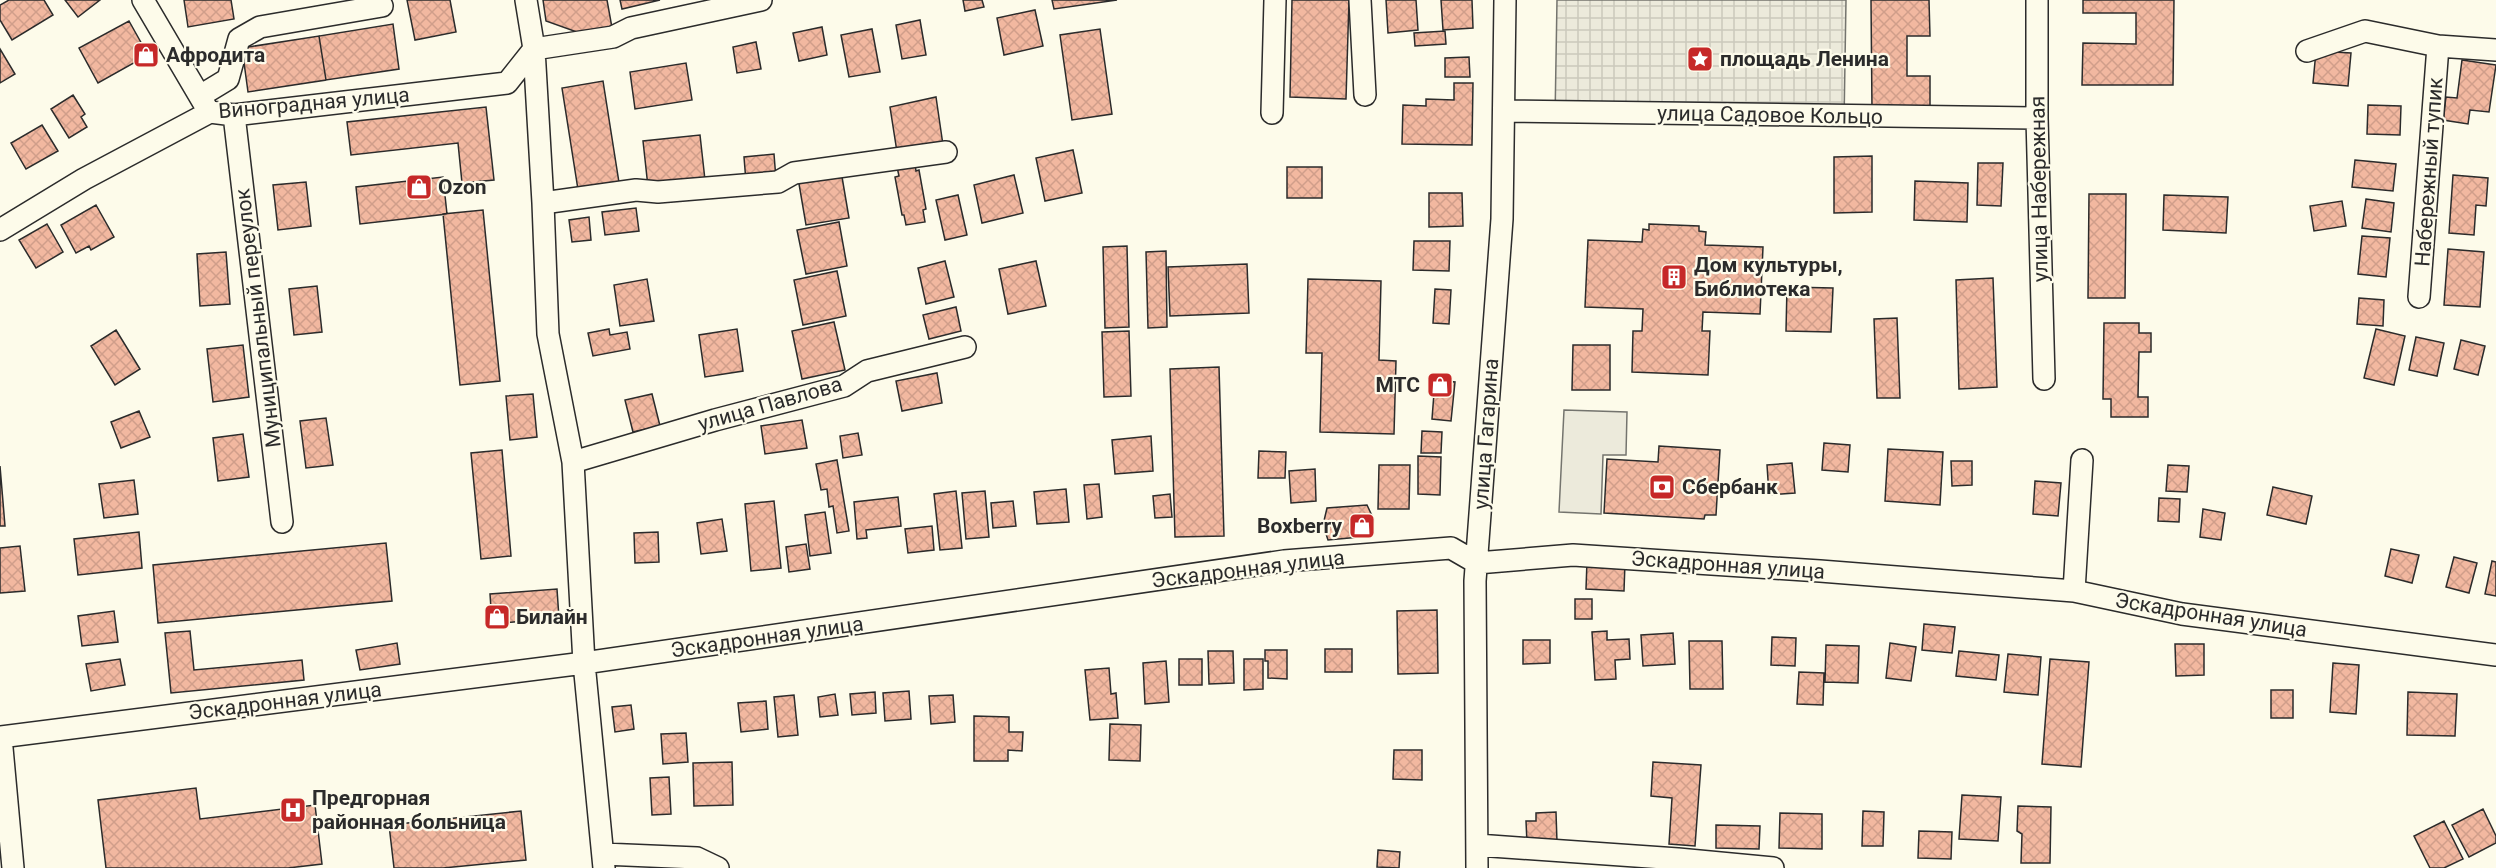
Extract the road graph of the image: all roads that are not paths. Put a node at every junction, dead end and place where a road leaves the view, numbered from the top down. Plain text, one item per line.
1 (143, 0) edge
2 (526, 0) edge
3 (761, 0) edge
4 (1275, 0) edge
5 (1360, 0) edge
6 (1505, 0) edge
7 (2037, 0) edge
8 (382, 6) dead end
9 (2438, 46) junction
10 (534, 49) junction
11 (2307, 51) dead end
12 (2496, 51) edge
13 (1365, 95) dead end
14 (205, 104) junction
15 (1504, 111) junction
16 (1272, 113) dead end
17 (234, 115) junction
18 (2037, 118) junction
19 (946, 152) dead end
20 (543, 203) junction
21 (0, 230) edge
22 (2419, 297) dead end
23 (965, 347) dead end
24 (2044, 379) dead end
25 (2082, 460) dead end
26 (573, 462) junction
27 (282, 522) dead end
28 (1477, 563) junction
29 (2074, 591) junction
30 (2496, 655) edge
31 (584, 663) junction
32 (0, 737) edge
33 (1477, 845) junction
34 (603, 861) edge
35 (13, 868) edge
36 (718, 868) edge
37 (1477, 868) edge
38 (1773, 868) edge

1 - 14 street
2 - 10 street
3 - 10 street
4 - 16 street
5 - 13 street
6 - 15 street, улица Гагарина
7 - 18 street, улица Набережная
8 - 14 street
9 - 11 street, Набережный тупик
9 - 12 street, Набережный тупик
9 - 22 street, Набережный тупик
10 - 17 street, Виноградная улица
10 - 20 street
14 - 17 street, Виноградная улица
14 - 21 street, Виноградная улица
15 - 18 street, улица Садовое Кольцо
15 - 28 street, улица Гагарина
17 - 27 street, Муниципальный переулок
18 - 24 street, улица Набережная
19 - 20 street
20 - 26 street
23 - 26 street, улица Павлова
25 - 29 street
26 - 31 street
28 - 29 street, Эскадронная улица
28 - 31 street, Эскадронная улица
28 - 33 street, улица Гагарина
29 - 30 street, Эскадронная улица
31 - 32 street, Эскадронная улица
31 - 34 street
32 - 35 street
33 - 37 street, улица Гагарина
33 - 38 street
34 - 36 street

